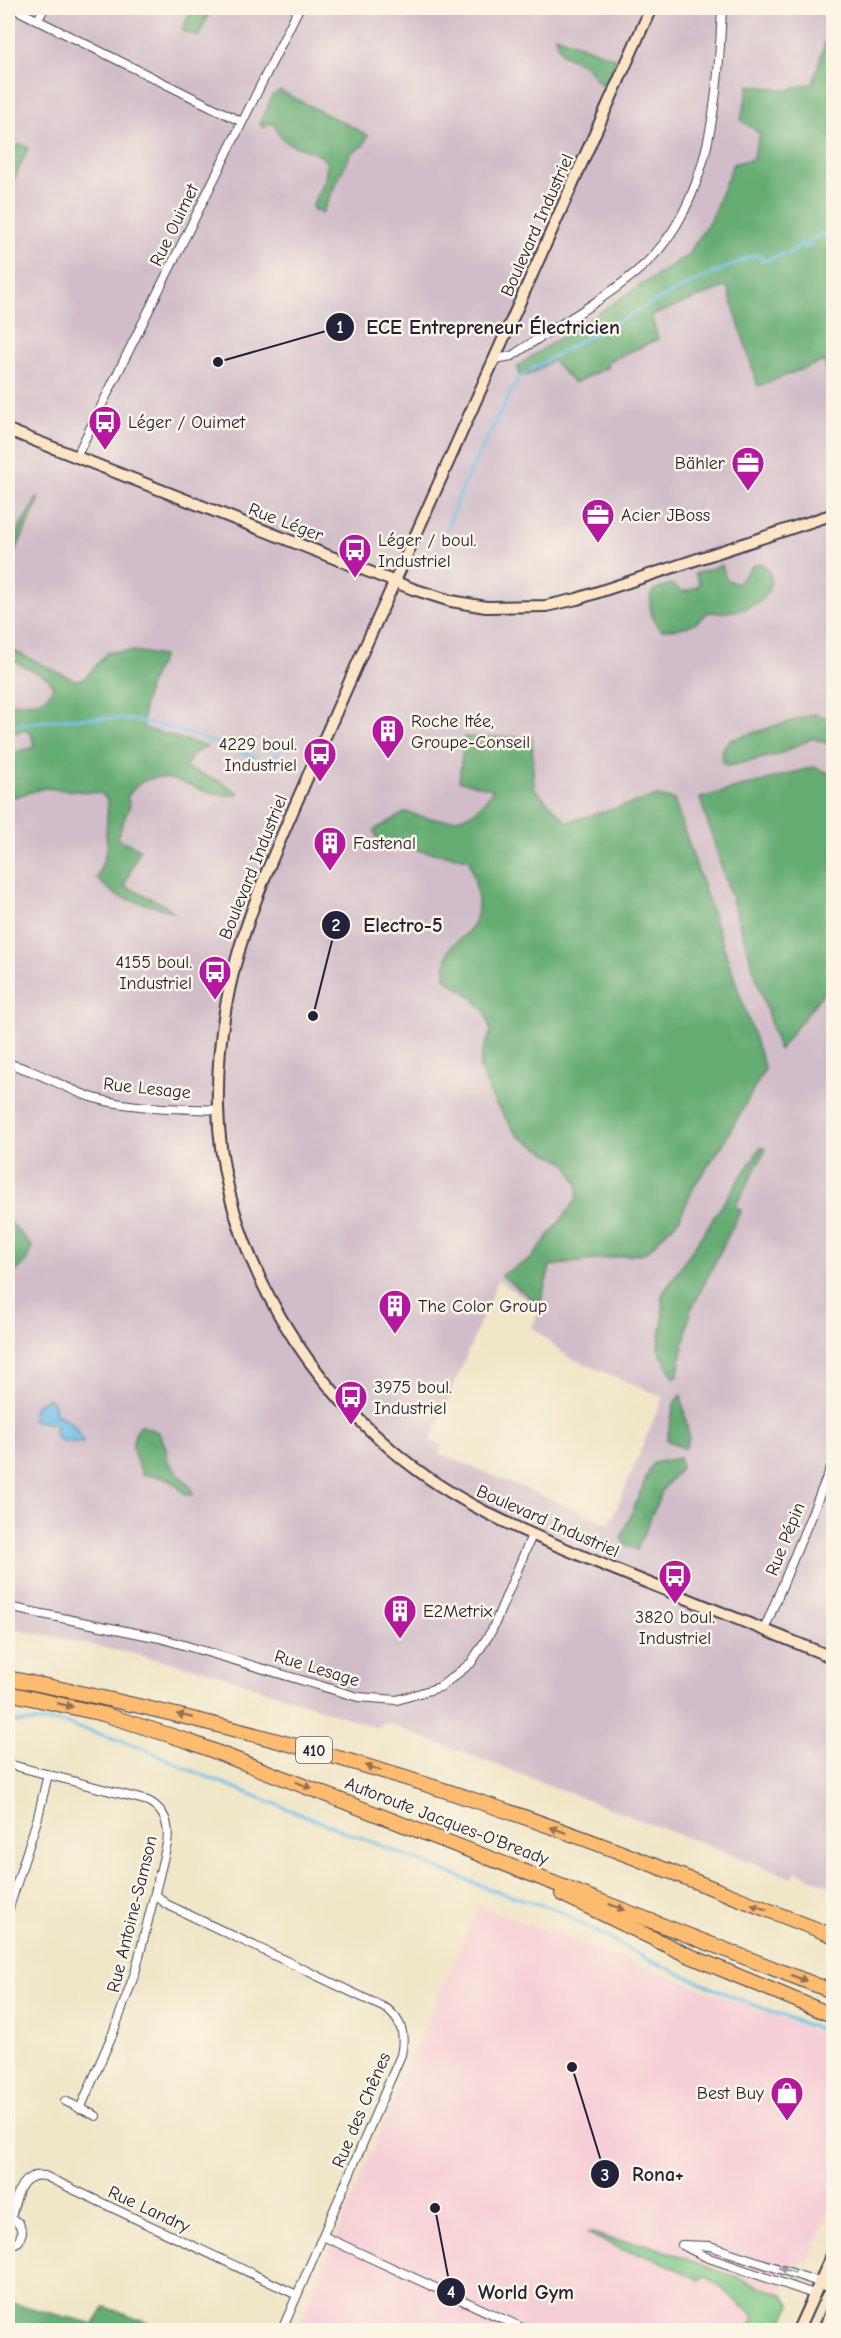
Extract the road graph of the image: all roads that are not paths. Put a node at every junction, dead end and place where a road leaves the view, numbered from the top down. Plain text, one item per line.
1 (13, 8) edge
2 (44, 8) edge
3 (299, 8) edge
4 (651, 8) edge
5 (722, 8) edge
6 (38, 20) junction
7 (242, 122) junction
8 (495, 360) junction
9 (8, 430) edge
10 (76, 457) junction
11 (834, 514) edge
12 (394, 582) junction
13 (8, 1064) edge
14 (218, 1110) junction
15 (834, 1460) edge
16 (532, 1535) junction
17 (8, 1606) edge
18 (764, 1630) junction
19 (834, 1658) edge
20 (8, 1678) edge
21 (8, 1693) edge
22 (8, 1764) edge
23 (48, 1774) junction
24 (465, 1848) junction
25 (155, 1894) junction
26 (8, 1911) edge
27 (833, 1936) edge
28 (834, 1992) edge
29 (834, 2016) edge
30 (65, 2101) dead end
31 (80, 2109) junction
32 (96, 2116) dead end
33 (9, 2218) edge
34 (323, 2236) junction
35 (8, 2247) edge
36 (834, 2251) edge
37 (819, 2282) junction
38 (834, 2289) edge
39 (814, 2294) junction
40 (297, 2295) junction
41 (834, 2304) edge
42 (282, 2331) edge
43 (527, 2331) edge
44 (798, 2331) edge
45 (824, 2331) edge

1 - 6 street
2 - 6 street
3 - 7 street, Rue Ouimet
4 - 8 main road, Boulevard Industriel
5 - 8 street
6 - 7 street
7 - 10 street, Rue Ouimet
8 - 12 main road, Boulevard Industriel
9 - 10 main road, Rue Léger
10 - 12 main road, Rue Léger
11 - 12 main road, Rue Léger
12 - 14 main road, Boulevard Industriel
13 - 14 street, Rue Lesage
14 - 16 main road, Boulevard Industriel
15 - 18 street, Rue Pépin
16 - 17 street, Rue Lesage
16 - 18 main road, Boulevard Industriel
18 - 19 main road, Boulevard Industriel
27 -> 20 highway, Autoroute Jacques-O'Bready / 410
21 -> 24 highway, Autoroute Jacques-O'Bready / 410
22 - 23 street, Rue Antoine-Samson
23 - 25 street, Rue Antoine-Samson
23 - 26 street
24 -> 28 highway, Autoroute Jacques-O'Bready / 410
24 - 29 highway
25 - 31 street, Rue Antoine-Samson
25 - 34 street, Rue des Chênes
30 - 31 street
31 - 32 street
33 - 35 street, Rue Landry
33 - 40 street, Rue Landry
34 - 40 street, Rue des Chênes
34 - 43 street
36 - 37 main road
37 - 38 main road
37 - 39 main road
37 -> 39 street
39 - 41 main road
39 - 44 main road
40 - 42 street, Rue des Chênes
41 - 45 main road

